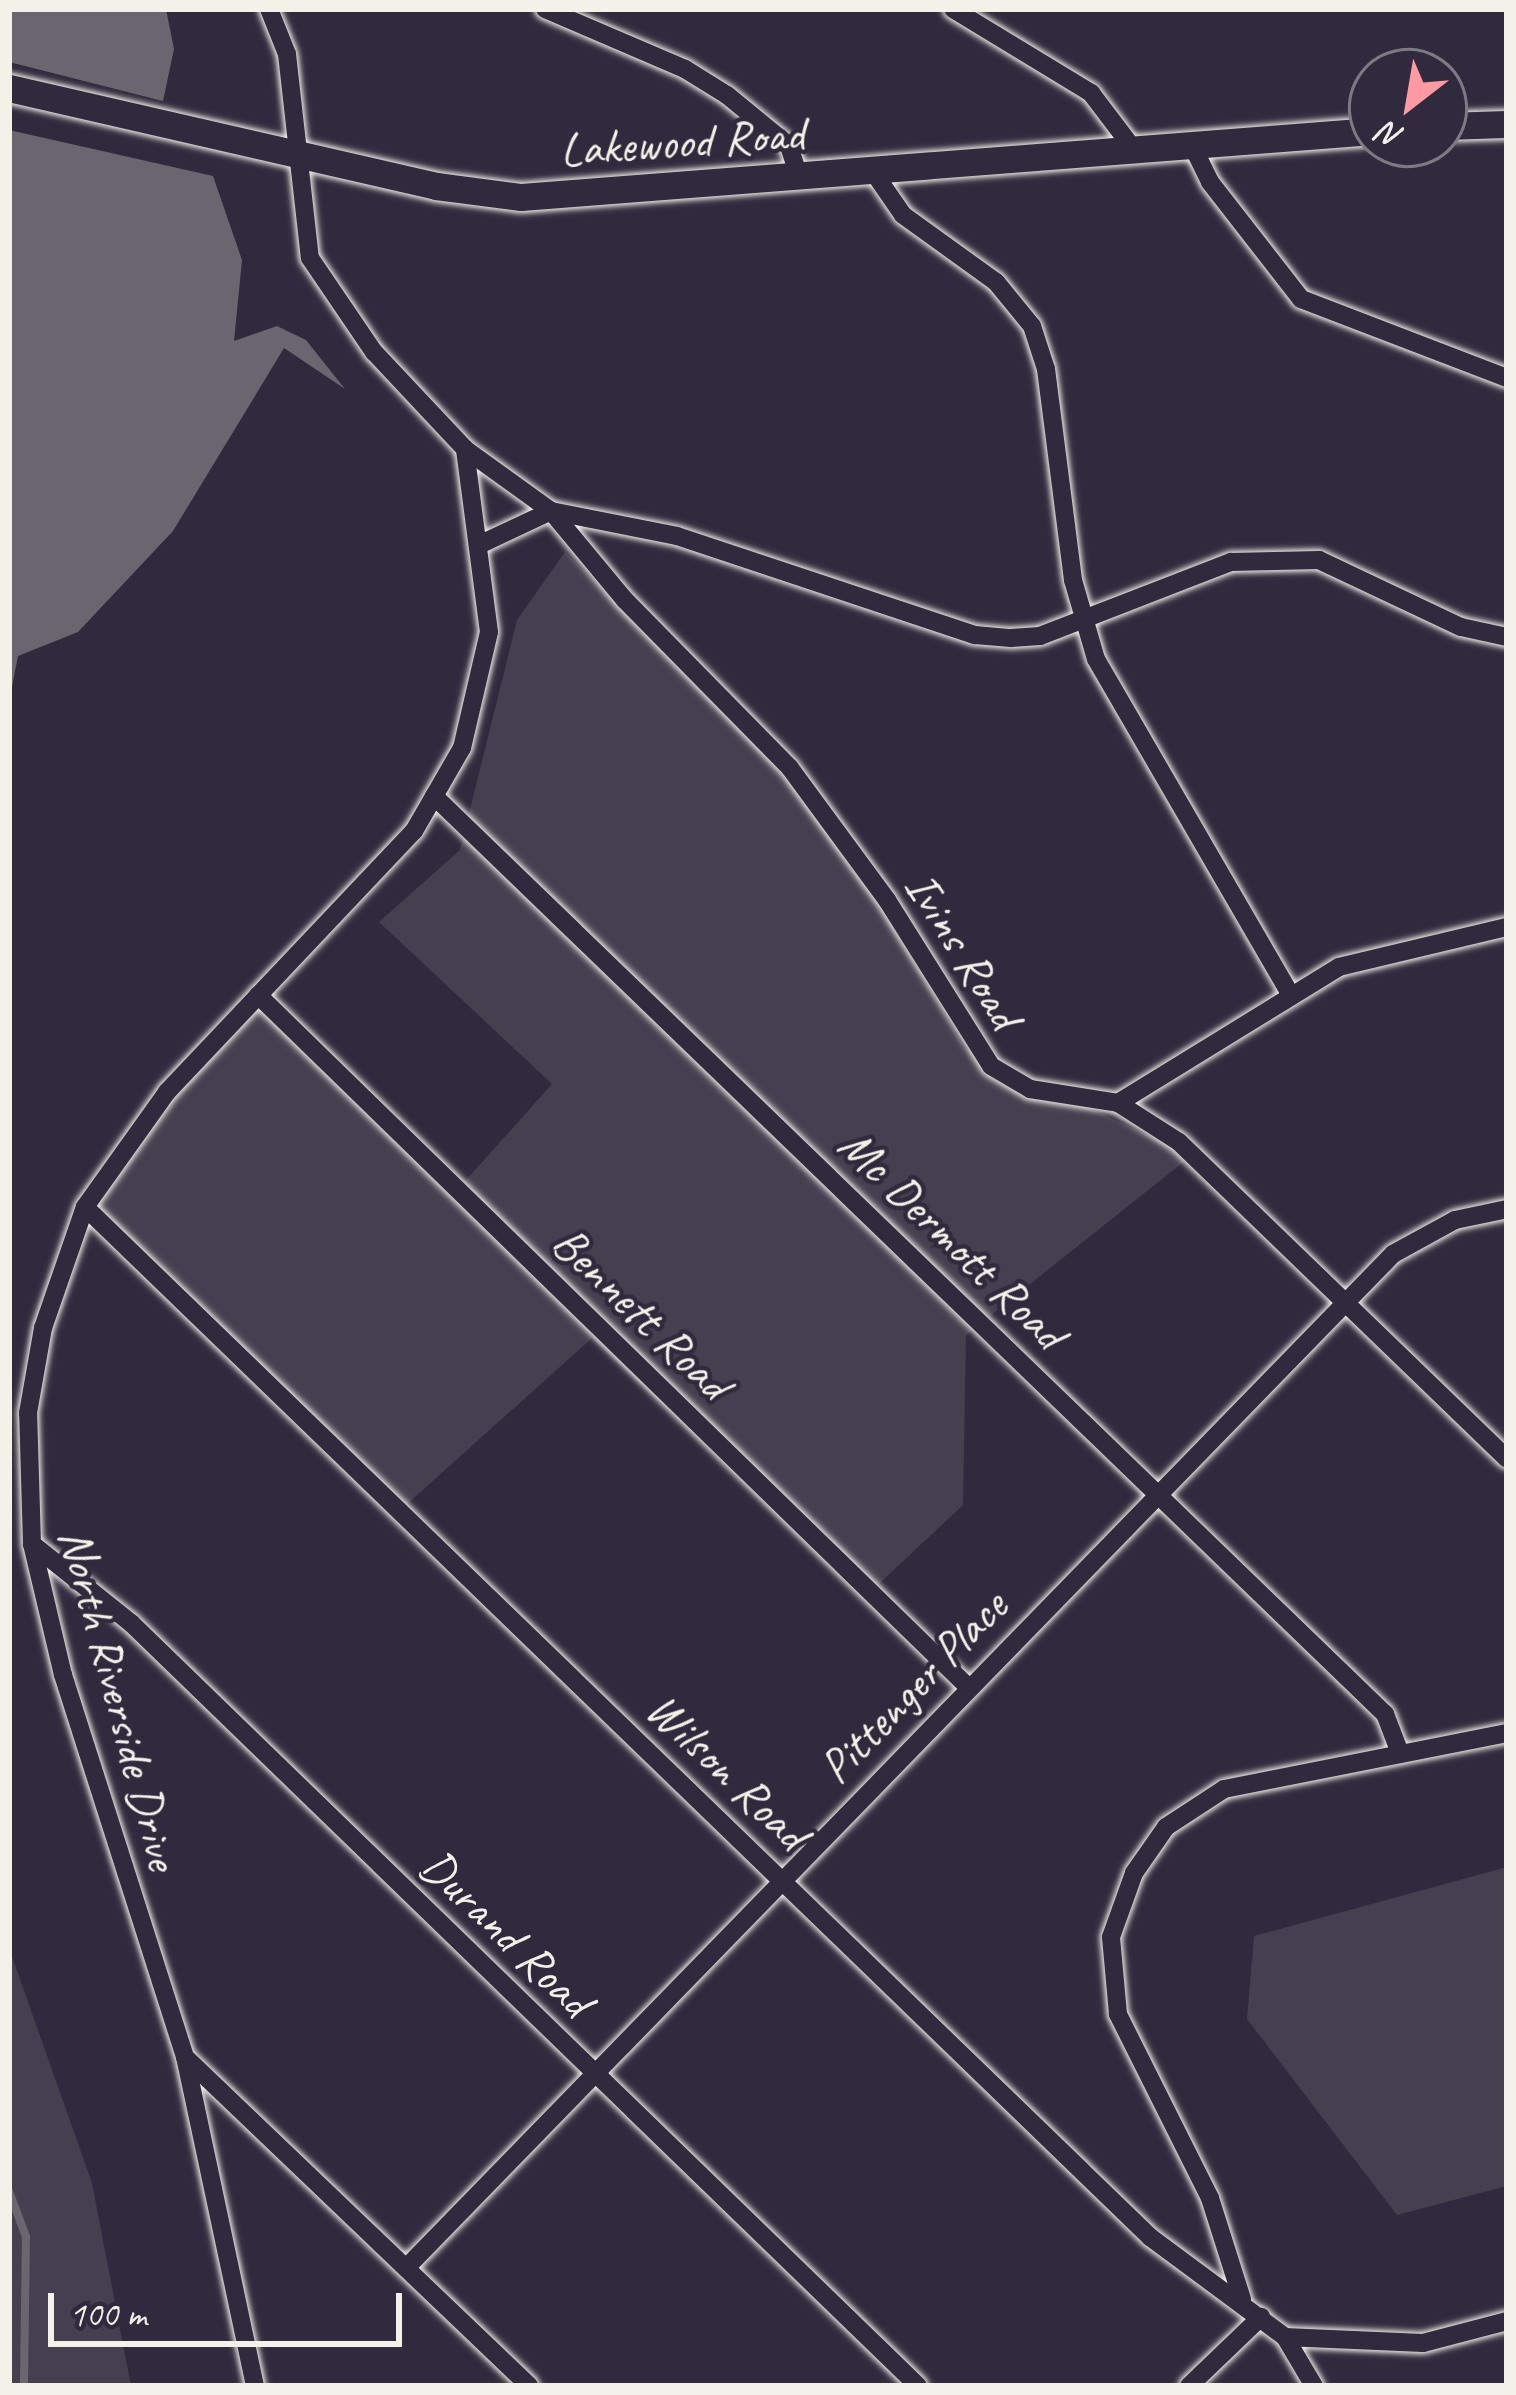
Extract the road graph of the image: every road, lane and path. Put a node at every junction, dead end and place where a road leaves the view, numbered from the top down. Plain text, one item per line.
1 (545, 9) edge
2 (953, 9) edge
3 (270, 10) edge
4 (9, 88) edge
5 (1507, 124) edge
6 (1468, 125) edge
7 (1348, 133) edge
8 (1193, 147) junction
9 (1135, 151) junction
10 (297, 152) junction
11 (874, 173) junction
12 (800, 179) junction
13 (1507, 378) edge
14 (465, 449) junction
15 (551, 512) junction
16 (483, 543) junction
17 (1084, 620) junction
18 (1507, 637) edge
19 (434, 796) junction
20 (1507, 927) edge
21 (258, 995) junction
22 (1291, 995) junction
23 (1118, 1102) junction
24 (85, 1207) junction
25 (1507, 1209) edge
26 (1344, 1300) junction
27 (1507, 1459) edge
28 (1156, 1493) junction
29 (32, 1544) junction
30 (968, 1688) junction
31 (1507, 1733) edge
32 (1399, 1750) junction
33 (781, 1879) junction
34 (185, 2057) junction
35 (593, 2072) junction
36 (406, 2268) junction
37 (1242, 2300) junction
38 (1261, 2317) junction
39 (1507, 2321) edge
40 (1285, 2337) junction
41 (256, 2386) edge
42 (529, 2386) edge
43 (918, 2386) edge
44 (1189, 2386) edge
45 (1313, 2386) edge

1 - 12 street
2 - 9 street
3 - 10 street, Ivins Road
4 - 10 street, Lakewood Road
5 - 6 street
7 - 8 street, Lakewood Road
8 - 9 street, Lakewood Road
8 - 13 street
9 - 11 street, Lakewood Road
10 - 12 street, Lakewood Road
10 - 14 street, Ivins Road
11 - 12 street, Lakewood Road
11 - 17 street
14 - 15 street, Ivins Road
14 - 16 street, North Riverside Drive
15 - 16 street
15 - 17 street
15 - 23 street, Ivins Road
16 - 19 street, North Riverside Drive
17 - 18 street
17 - 22 street
19 - 21 street, North Riverside Drive
19 - 28 street, Mc Dermott Road
20 - 22 street
21 - 24 street, North Riverside Drive
21 - 30 street, Bennett Road
22 - 23 street
23 - 26 street, Ivins Road
24 - 29 street, North Riverside Drive
24 - 33 street, Wilson Road
25 - 26 street, Pittenger Place
26 - 27 street, Ivins Road
26 - 28 street, Pittenger Place
28 - 30 street, Pittenger Place
28 - 32 street, Mc Dermott Road
29 - 34 street, North Riverside Drive
29 - 35 street, Durand Road
30 - 33 street, Pittenger Place
31 - 32 street
32 - 37 street
33 - 35 street, Pittenger Place
33 - 37 street, Wilson Road
34 - 36 street
34 - 41 street, North Riverside Drive
35 - 36 street, Pittenger Place
35 - 43 street, Durand Road
36 - 42 street
37 - 38 street, Wilson Road
38 - 40 street, Wilson Road
38 - 44 street
39 - 40 street
40 - 45 street, Wilson Road

